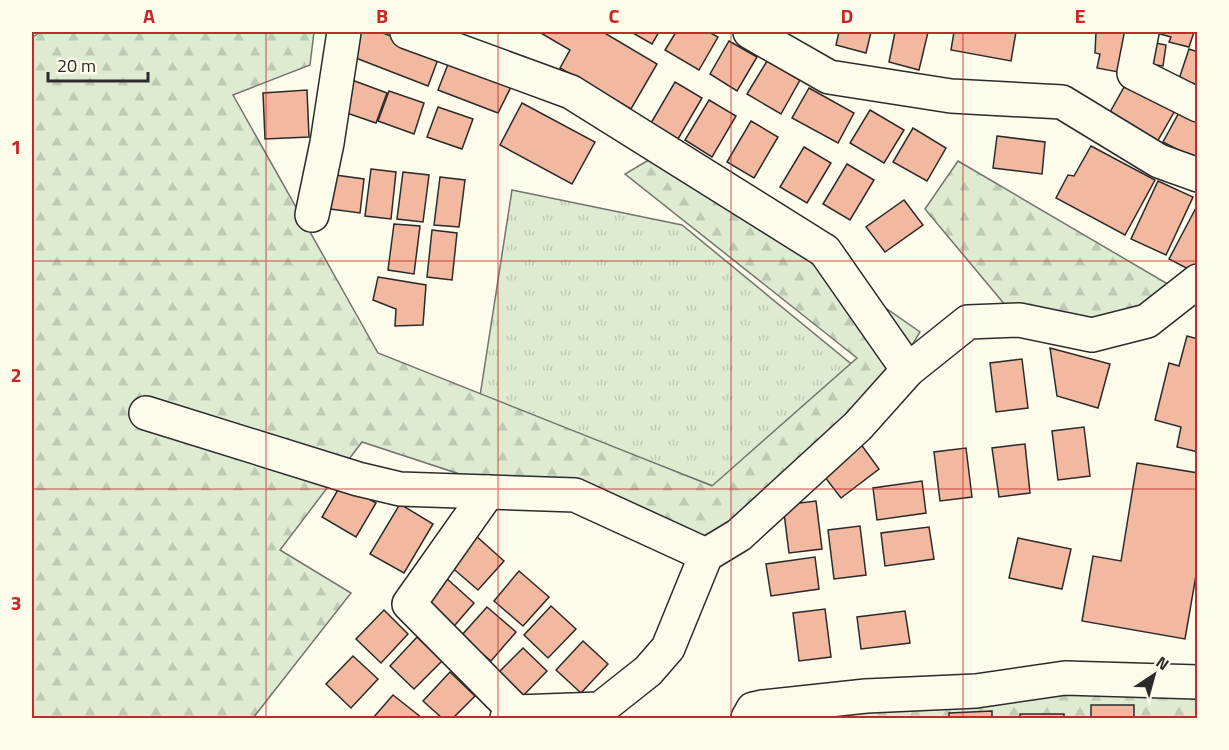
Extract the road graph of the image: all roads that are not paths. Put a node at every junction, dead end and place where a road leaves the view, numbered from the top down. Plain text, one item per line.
1 (344, 32) edge
2 (407, 32) edge
3 (750, 32) edge
4 (1142, 32) edge
5 (1197, 105) edge
6 (1197, 176) edge
7 (312, 214) dead end
8 (1197, 281) edge
9 (908, 370) junction
10 (146, 413) dead end
11 (488, 492) junction
12 (706, 555) junction
13 (1197, 682) edge
14 (511, 715) edge
15 (748, 718) edge

1 - 7 street
2 - 9 street
3 - 6 street
4 - 5 street
8 - 9 street
9 - 12 street
10 - 11 street
11 - 12 street
11 - 14 street
12 - 14 street
13 - 15 street

